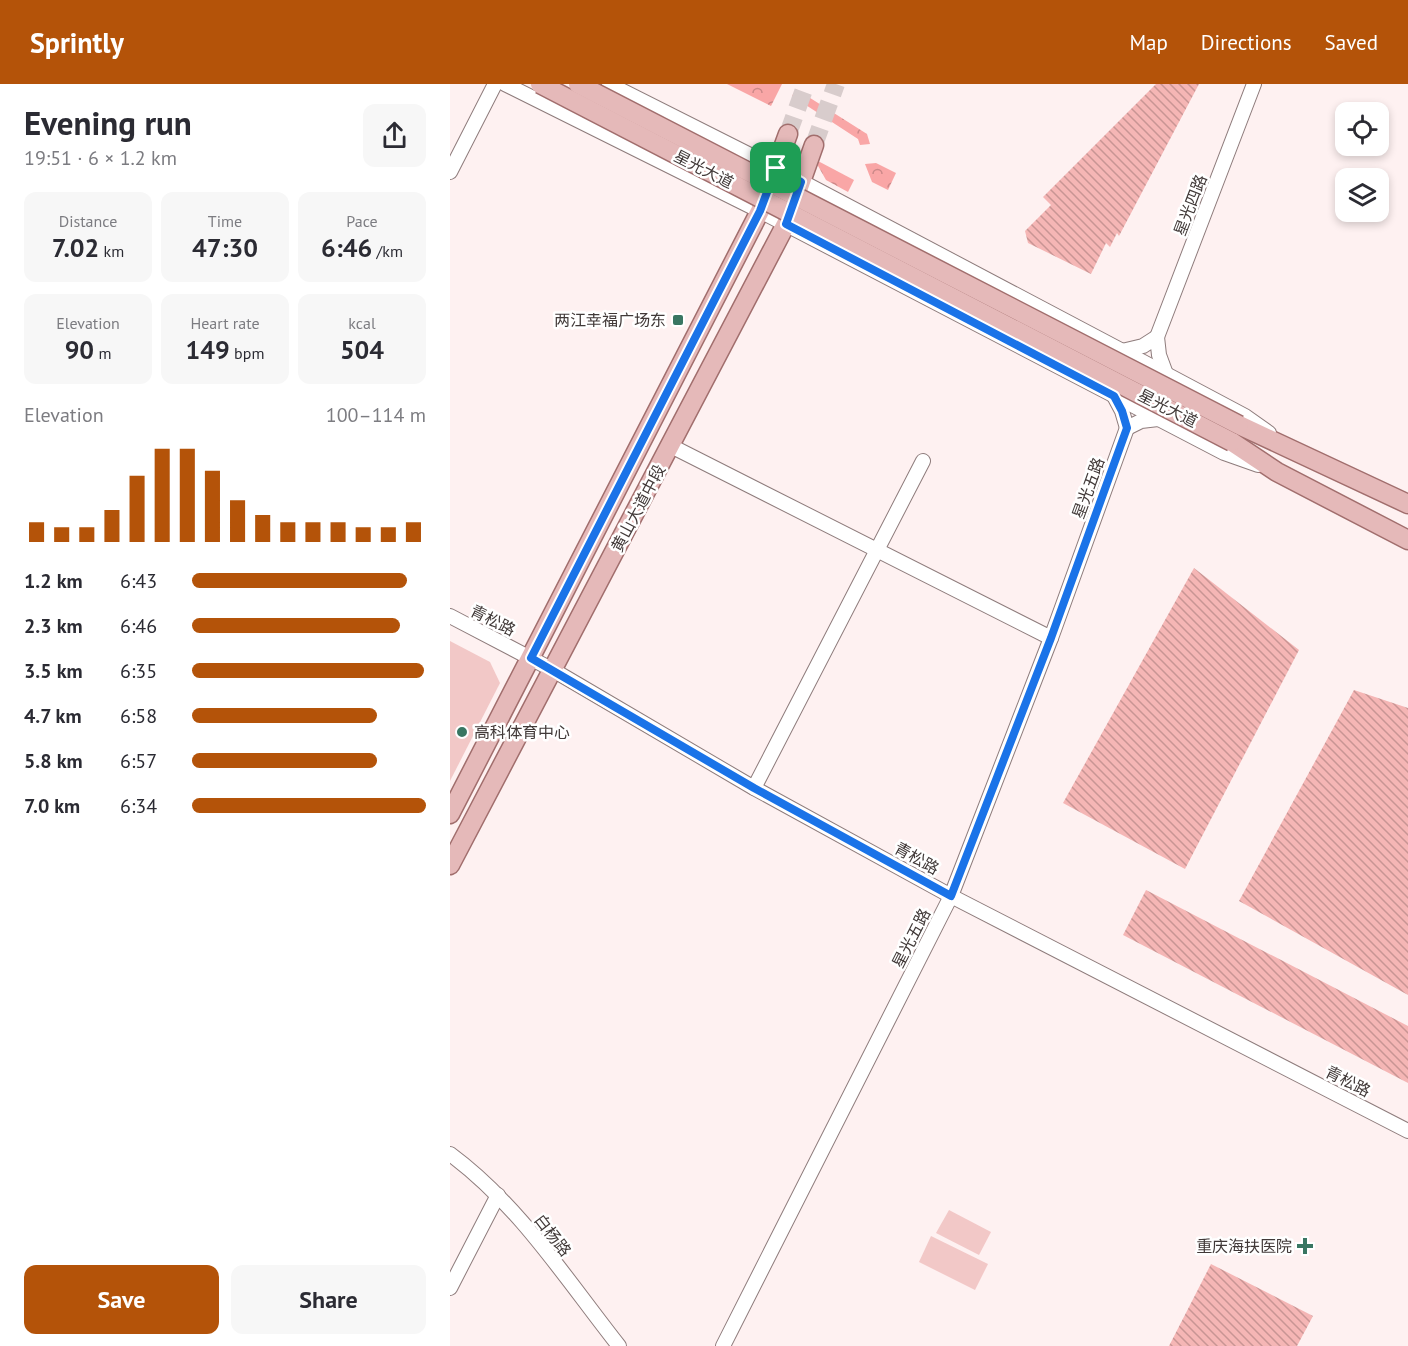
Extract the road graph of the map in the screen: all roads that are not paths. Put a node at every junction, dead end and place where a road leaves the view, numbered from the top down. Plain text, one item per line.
1 (495, 84) edge
2 (506, 84) edge
3 (540, 84) edge
4 (578, 84) edge
5 (609, 84) edge
6 (1254, 84) edge
7 (788, 134) tunnel mouth
8 (814, 145) tunnel mouth
9 (776, 168) junction
10 (450, 172) edge
11 (801, 182) junction
12 (760, 211) junction
13 (786, 224) junction
14 (1157, 337) junction
15 (1122, 351) junction
16 (1166, 374) junction
17 (1114, 396) junction
18 (1158, 419) junction
19 (1127, 428) junction
20 (1235, 433) junction
21 (671, 446) junction
22 (1296, 451) junction
23 (923, 461) dead end
24 (1277, 472) junction
25 (1404, 500) edge
26 (1408, 540) edge
27 (876, 551) junction
28 (450, 616) edge
29 (1051, 638) junction
30 (531, 658) junction
31 (553, 670) junction
32 (754, 788) junction
33 (450, 814) edge
34 (450, 866) edge
35 (951, 896) junction
36 (1408, 1131) edge
37 (450, 1154) edge
38 (498, 1194) junction
39 (450, 1288) edge
40 (619, 1346) edge
41 (723, 1346) edge

1 - 10 street
2 - 12 street
3 - 20 main road, 星光大道, bridge
4 - 20 main road, 星光大道, bridge
5 - 9 street
6 - 14 street, 星光四路
7 - 9 main road, 黄山大道中段
8 - 11 main road, 黄山大道中段
9 - 11 street
9 - 12 main road, 黄山大道中段
11 - 13 main road, 黄山大道中段
11 - 15 street
12 - 13 street
12 - 30 main road, 黄山大道中段
13 - 17 street
13 - 21 main road, 黄山大道中段
14 - 15 street
14 - 16 street
15 - 16 street
16 - 22 street
17 - 18 street
17 - 19 street
18 - 19 street
18 - 24 street
19 - 29 street, 星光五路
20 - 22 main road, 星光大道
20 - 24 main road, 星光大道
21 - 27 street
21 - 31 main road, 黄山大道中段
22 - 25 main road, 星光大道
23 - 27 street
24 - 26 main road, 星光大道
27 - 29 street
27 - 32 street
28 - 30 street, 青松路
29 - 35 street, 星光五路
30 - 31 street, 青松路
30 - 33 main road, 黄山大道中段
31 - 32 street, 青松路
31 - 34 main road, 黄山大道中段
32 - 35 street, 青松路
35 - 36 street, 青松路
35 - 41 street, 星光五路
37 - 38 street, 白杨路
38 - 39 street
38 - 40 street, 白杨路

